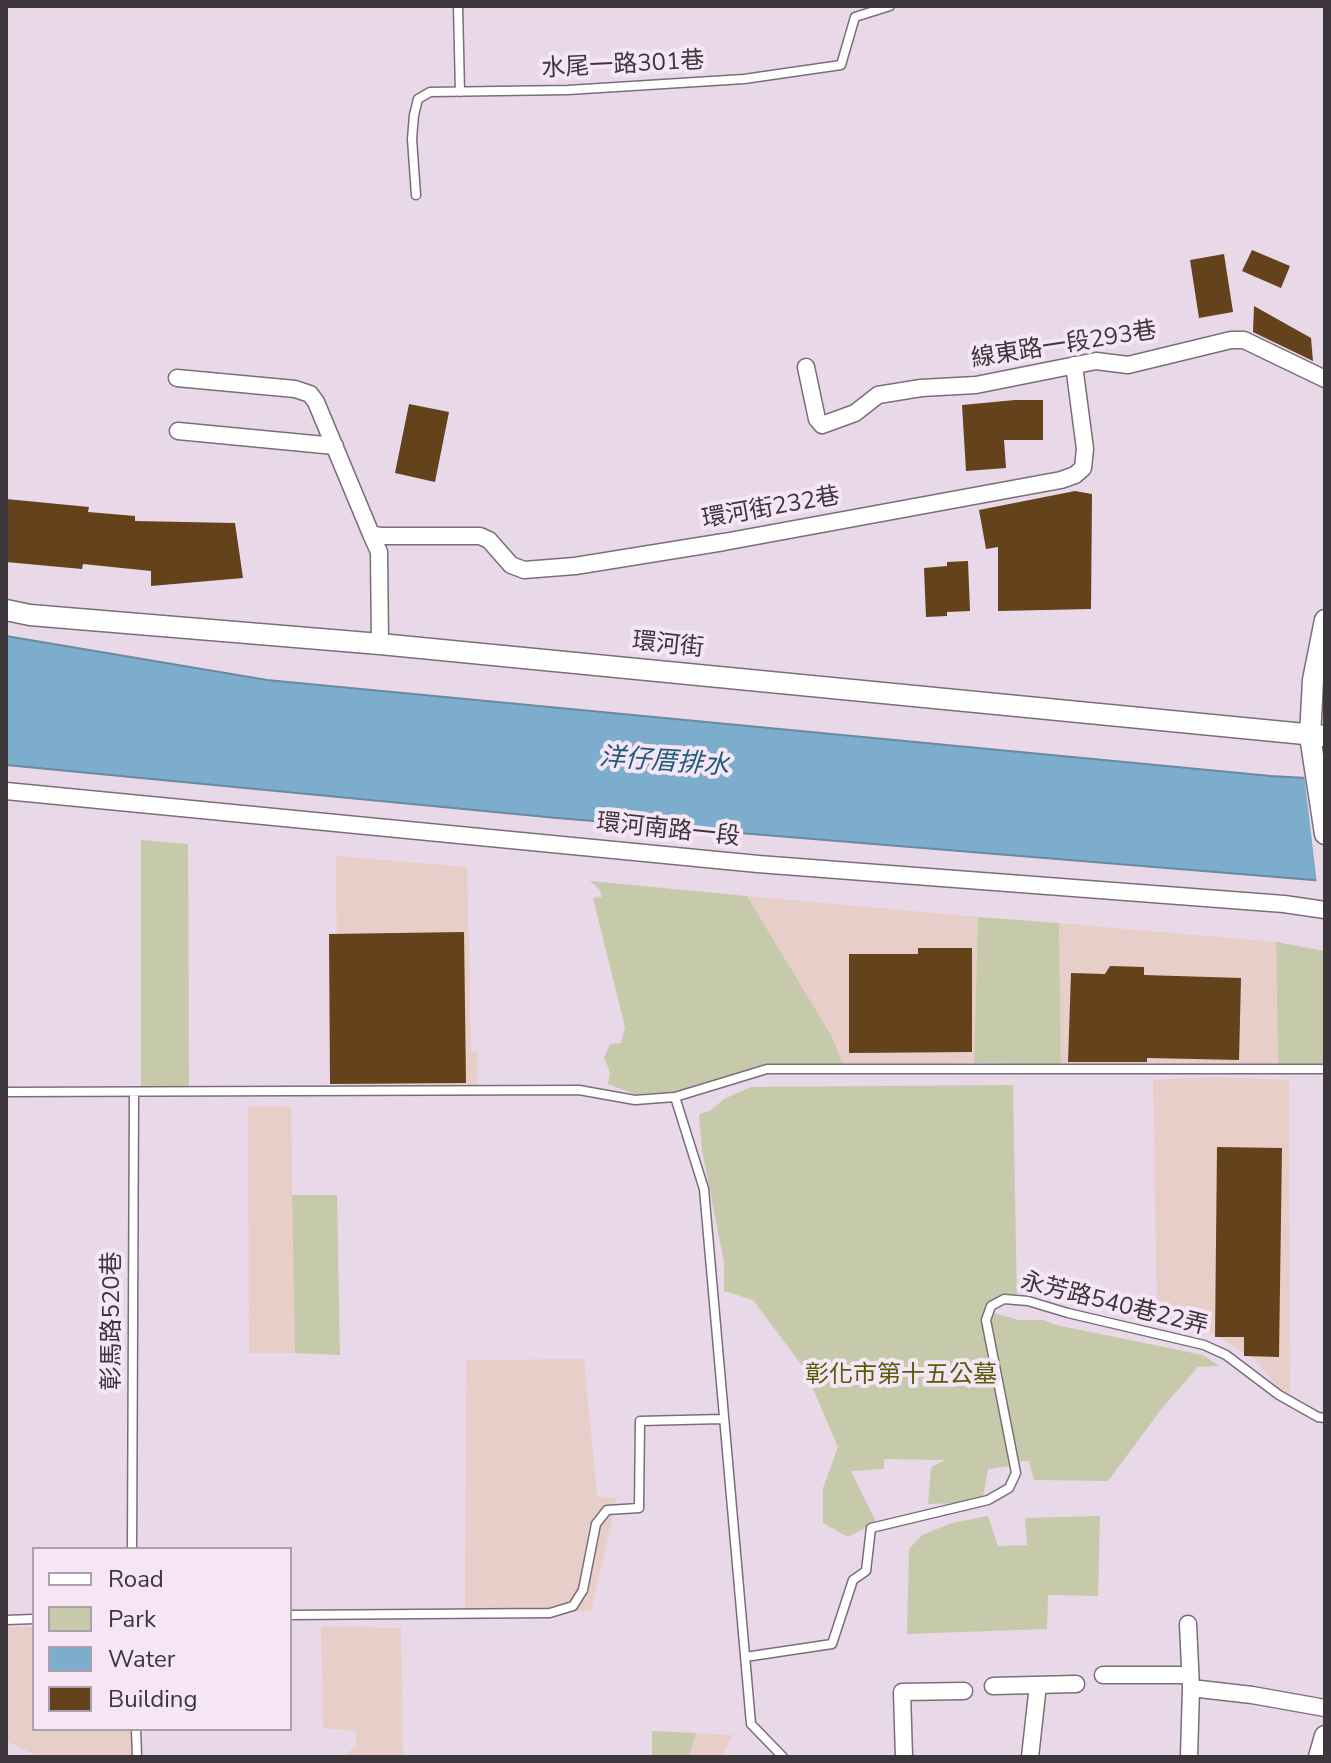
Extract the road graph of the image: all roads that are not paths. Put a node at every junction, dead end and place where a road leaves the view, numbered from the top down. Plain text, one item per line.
1 (458, 6) edge
2 (890, 6) edge
3 (460, 92) junction
4 (416, 195) dead end
5 (1074, 365) junction
6 (806, 367) dead end
7 (177, 378) dead end
8 (1325, 379) edge
9 (178, 431) dead end
10 (335, 446) junction
11 (371, 534) junction
12 (6, 610) edge
13 (1325, 620) edge
14 (380, 644) junction
15 (1318, 736) edge
16 (6, 791) edge
17 (1325, 834) edge
18 (1325, 910) edge
19 (1325, 1069) edge
20 (6, 1092) edge
21 (134, 1092) junction
22 (675, 1097) junction
23 (1325, 1418) edge
24 (722, 1419) junction
25 (132, 1547) edge
26 (292, 1615) edge
27 (32, 1619) edge
28 (6, 1620) edge
29 (1188, 1624) dead end
30 (745, 1657) junction
31 (1103, 1675) dead end
32 (1190, 1681) junction
33 (1076, 1684) dead end
34 (1038, 1685) junction
35 (993, 1686) dead end
36 (964, 1691) dead end
37 (1325, 1708) edge
38 (136, 1731) edge
39 (1325, 1736) edge
40 (137, 1757) edge
41 (783, 1757) edge
42 (904, 1757) edge
43 (1030, 1757) edge
44 (1189, 1757) edge
45 (1319, 1757) edge

1 - 3 lane
2 - 3 lane, 水尾一路301巷
3 - 4 lane, 水尾一路301巷
5 - 6 street, 線東路一段293巷
5 - 8 street, 線東路一段293巷
5 - 11 street, 環河街232巷
7 - 10 street
9 - 10 street
10 - 11 street
11 - 14 street
12 - 14 street, 環河街
13 - 15 street
14 - 15 street, 環河街
15 - 17 street
16 - 18 street, 環河南路一段
19 - 22 lane
20 - 21 lane
21 - 22 lane
21 - 25 lane, 彰馬路520巷
22 - 24 lane
23 - 30 lane, 永芳路540巷22弄
24 - 26 lane
24 - 30 lane
27 - 28 lane
29 - 32 street
30 - 41 lane
31 - 32 street
32 - 37 street
32 - 44 street
33 - 34 street
34 - 35 street
34 - 43 street
36 - 42 street
38 - 40 lane
39 - 45 street

